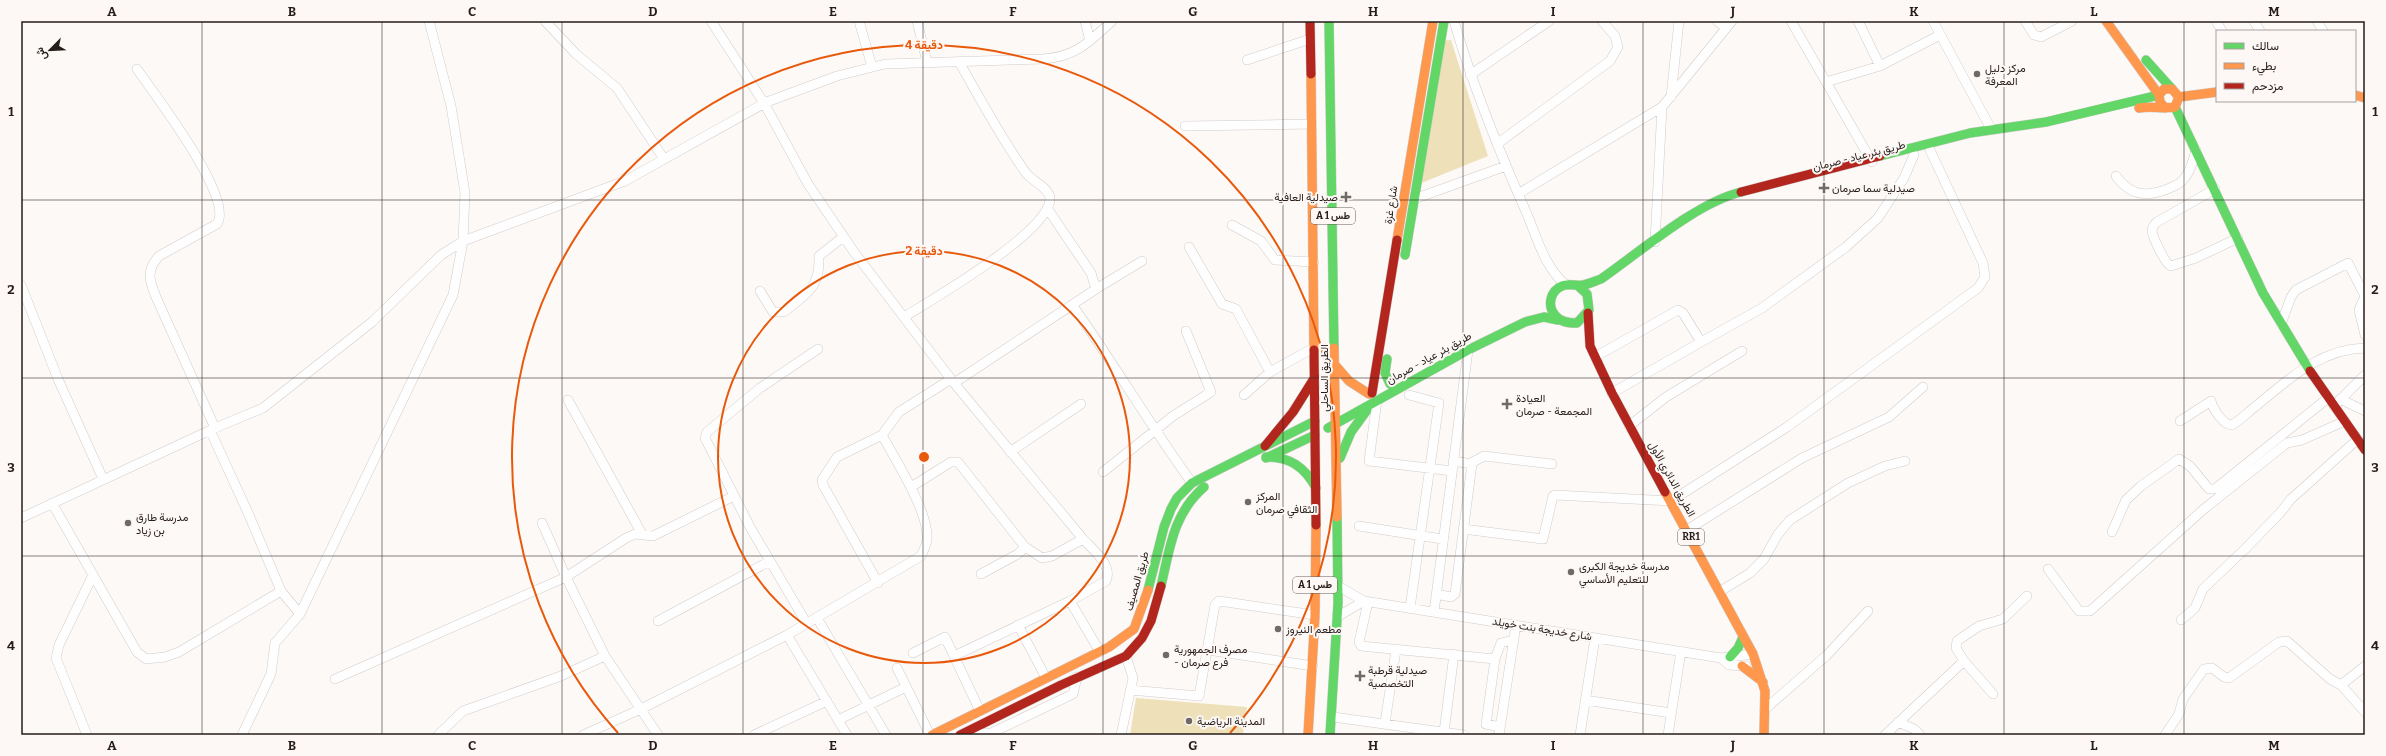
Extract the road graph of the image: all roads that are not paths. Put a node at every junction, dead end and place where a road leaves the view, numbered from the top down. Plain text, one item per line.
1 (429, 21) edge
2 (545, 21) edge
3 (711, 21) edge
4 (859, 21) edge
5 (917, 21) edge
6 (1085, 21) edge
7 (1112, 21) edge
8 (1310, 21) edge
9 (1329, 21) edge
10 (1433, 21) edge
11 (1444, 21) edge
12 (1454, 21) edge
13 (1549, 21) edge
14 (1602, 21) edge
15 (1679, 21) edge
16 (1717, 21) edge
17 (1791, 21) edge
18 (1858, 21) edge
19 (1933, 21) edge
20 (2025, 21) edge
21 (2072, 21) edge
22 (2106, 21) edge
23 (2117, 21) edge
24 (2216, 21) edge
25 (2254, 21) edge
26 (2317, 21) edge
27 (1729, 24) edge
28 (2221, 30) edge
29 (2259, 30) edge
30 (2322, 30) edge
31 (1940, 35) junction
32 (1310, 39) junction
33 (1090, 41) junction
34 (1247, 60) dead end
35 (927, 62) junction
36 (959, 62) junction
37 (1880, 66) junction
38 (872, 67) junction
39 (137, 69) dead end
40 (1470, 75) junction
41 (1826, 82) junction
42 (2172, 89) junction
43 (2216, 92) edge
44 (2159, 94) junction
45 (1671, 97) junction
46 (2179, 97) junction
47 (763, 104) junction
48 (1662, 107) junction
49 (2170, 107) junction
50 (1312, 124) junction
51 (1185, 126) dead end
52 (1991, 129) junction
53 (1497, 144) junction
54 (1930, 150) junction
55 (2196, 150) junction
56 (1914, 155) junction
57 (664, 159) junction
58 (1872, 162) junction
59 (1506, 166) junction
60 (2116, 176) dead end
61 (2215, 189) junction
62 (1518, 194) junction
63 (1414, 199) junction
64 (1047, 208) junction
65 (1232, 225) dead end
66 (843, 236) junction
67 (2238, 238) junction
68 (463, 241) junction
69 (1655, 242) junction
70 (1189, 247) dead end
71 (1142, 261) dead end
72 (1314, 262) junction
73 (1550, 266) junction
74 (1566, 285) junction
75 (21, 286) edge
76 (1578, 286) junction
77 (1096, 289) junction
78 (760, 290) dead end
79 (1553, 295) junction
80 (1590, 302) junction
81 (1541, 303) dead end
82 (1073, 306) junction
83 (1523, 312) dead end
84 (1588, 314) junction
85 (904, 317) junction
86 (1561, 321) junction
87 (2281, 324) junction
88 (1186, 331) dead end
89 (2365, 335) edge
90 (1701, 342) junction
91 (1467, 346) junction
92 (1590, 346) junction
93 (1315, 347) junction
94 (2365, 348) edge
95 (818, 350) dead end
96 (1742, 351) dead end
97 (1595, 357) junction
98 (1335, 365) junction
99 (2306, 365) junction
100 (1270, 372) junction
101 (2365, 375) edge
102 (1315, 377) junction
103 (952, 381) junction
104 (1390, 384) junction
105 (1923, 387) dead end
106 (1612, 393) junction
107 (1244, 395) dead end
108 (1409, 395) dead end
109 (1373, 396) junction
110 (568, 400) dead end
111 (1356, 401) dead end
112 (2334, 401) junction
113 (1081, 404) dead end
114 (1339, 410) junction
115 (2365, 411) edge
116 (1315, 421) junction
117 (2180, 421) dead end
118 (2345, 421) junction
119 (1336, 424) junction
120 (1629, 426) junction
121 (212, 429) junction
122 (1154, 431) junction
123 (882, 435) junction
124 (1316, 435) junction
125 (2358, 439) junction
126 (1265, 446) junction
127 (2365, 450) edge
128 (1010, 452) junction
129 (1260, 460) junction
130 (1905, 461) dead end
131 (1471, 463) junction
132 (1552, 464) dead end
133 (1338, 466) junction
134 (1452, 466) junction
135 (1430, 468) junction
136 (1103, 472) dead end
137 (103, 479) junction
138 (1192, 483) junction
139 (911, 487) junction
140 (1316, 489) junction
141 (734, 496) junction
142 (1671, 501) junction
143 (52, 503) junction
144 (21, 518) edge
145 (542, 523) dead end
146 (1359, 526) dead end
147 (1463, 529) junction
148 (1687, 530) junction
149 (2112, 532) dead end
150 (642, 534) junction
151 (1420, 536) junction
152 (1082, 539) junction
153 (1442, 539) junction
154 (1025, 547) junction
155 (770, 561) junction
156 (2048, 569) dead end
157 (981, 574) dead end
158 (93, 576) junction
159 (566, 577) junction
160 (878, 582) junction
161 (1338, 586) junction
162 (281, 591) junction
163 (1719, 592) junction
164 (1436, 594) junction
165 (2027, 596) dead end
166 (1070, 601) junction
167 (1366, 601) junction
168 (1410, 608) junction
169 (1868, 611) dead end
170 (1434, 612) junction
171 (300, 614) junction
172 (1315, 615) junction
173 (817, 618) junction
174 (1338, 618) junction
175 (2181, 620) dead end
176 (658, 621) dead end
177 (807, 624) junction
178 (1018, 624) junction
179 (1516, 625) junction
180 (787, 635) junction
181 (1743, 637) junction
182 (1595, 638) junction
183 (1513, 640) junction
184 (1208, 650) junction
185 (1396, 650) junction
186 (1681, 651) junction
187 (1100, 652) junction
188 (912, 653) dead end
189 (1454, 654) junction
190 (1753, 654) junction
191 (605, 656) junction
192 (954, 656) junction
193 (1126, 656) junction
194 (1725, 657) junction
195 (1495, 659) junction
196 (1964, 661) junction
197 (1757, 663) junction
198 (1313, 666) junction
199 (1742, 666) junction
200 (2365, 666) edge
201 (897, 668) dead end
202 (1046, 678) junction
203 (335, 679) dead end
204 (1763, 682) junction
205 (2341, 684) junction
206 (906, 687) junction
207 (1130, 690) junction
208 (1993, 694) dead end
209 (1585, 700) junction
210 (827, 701) junction
211 (868, 706) junction
212 (641, 709) junction
213 (1764, 710) junction
214 (980, 711) junction
215 (2365, 712) edge
216 (1671, 714) junction
217 (1332, 717) junction
218 (838, 720) junction
219 (1898, 722) junction
220 (1385, 723) junction
221 (1500, 731) edge
222 (1444, 732) junction
223 (964, 733) edge
224 (87, 735) edge
225 (242, 735) edge
226 (438, 735) edge
227 (583, 735) edge
228 (658, 735) edge
229 (754, 735) edge
230 (847, 735) edge
231 (886, 735) edge
232 (931, 735) edge
233 (1121, 735) edge
234 (1308, 735) edge
235 (1330, 735) edge
236 (1464, 735) edge
237 (1580, 735) edge
238 (1668, 735) edge
239 (1764, 735) edge
240 (1885, 735) edge
241 (1920, 735) edge
242 (2165, 735) edge

1 - 68 street
2 - 57 street
3 - 47 street
4 - 38 street
5 - 35 street
6 - 33 street
7 - 33 street
8 - 32 main road, الطريق الساحلي / A 1 طس
9 - 98 main road, الطريق الساحلي / A 1 طس
10 - 109 main road, شارع غزة
11 - 63 main road, شارع غزة
12 - 40 street
13 - 40 street
14 - 53 street
15 - 45 street
16 - 27 street
17 - 41 street
18 - 37 street
19 - 31 street
20 - 21 street
22 - 44 main road
23 - 42 main road
24 - 28 street
25 - 29 street
26 - 30 street
27 - 45 street
31 - 37 street
31 - 52 street
32 - 34 street
32 - 50 main road, الطريق الساحلي / A 1 طس
33 - 36 street
35 - 36 street
35 - 38 street
36 - 64 street
37 - 41 street
38 - 47 street
39 - 121 street
40 - 53 street
41 - 58 street
42 - 44 main road
42 - 46 main road
43 - 46 main road
44 - 49 main road
44 - 52 main road, طريق بئر عياد - صرمان
45 - 48 street
46 - 49 main road
47 - 57 street
47 - 66 street
48 - 62 street
48 - 69 street
49 - 54 main road, طريق بئر عياد - صرمان
49 - 55 main road
50 - 51 street
50 - 72 main road, الطريق الساحلي / A 1 طس
52 - 58 main road, طريق بئر عياد - صرمان
53 - 59 street
54 - 56 main road, طريق بئر عياد - صرمان
54 - 142 street
55 - 60 street
55 - 61 main road
56 - 58 main road, طريق بئر عياد - صرمان
56 - 90 street
57 - 68 street
58 - 69 main road, طريق بئر عياد - صرمان
58 - 80 main road, طريق بئر عياد - صرمان
59 - 62 street
59 - 63 street
61 - 67 main road
61 - 67 street
62 - 73 street
63 - 104 main road, شارع غزة
64 - 77 street
64 - 85 street
65 - 72 street
66 - 78 street
66 - 85 street
67 - 87 main road
68 - 121 street
68 - 171 street
69 - 76 main road, طريق بئر عياد - صرمان
70 - 100 street
71 - 77 street
72 - 93 main road, الطريق الساحلي / A 1 طس
73 - 74 street
73 - 79 street
74 - 76 main road
74 - 79 main road
75 - 137 street
76 - 80 main road
77 - 82 street
79 - 81 main road
79 - 86 main road
80 - 84 main road
82 - 103 street
82 - 122 street
83 - 91 main road, طريق بئر عياد - صرمان
84 - 86 main road
84 - 92 main road
85 - 103 street
86 - 91 main road, طريق بئر عياد - صرمان
86 - 92 main road
87 - 89 street
87 - 99 main road
88 - 122 street
90 - 97 street
90 - 106 street
91 - 104 main road, طريق بئر عياد - صرمان
91 - 109 main road, طريق بئر عياد - صرمان
91 - 134 street
92 - 97 main road, الطريق الدائري الأول / RR1
93 - 100 street
93 - 102 main road, الطريق الساحلي / A 1 طس
94 - 99 street
95 - 141 street
96 - 120 street
97 - 106 main road, الطريق الدائري الأول / RR1
98 - 109 main road
98 - 114 main road, الطريق الساحلي / A 1 طس
99 - 112 main road
99 - 117 street
100 - 107 street
101 - 112 street
102 - 116 main road, الطريق الساحلي / A 1 طس
102 - 126 main road
103 - 123 street
103 - 128 street
104 - 109 main road, طريق بئر عياد - صرمان
105 - 148 street
106 - 120 main road, الطريق الدائري الأول / RR1
108 - 135 street
109 - 111 main road, طريق بئر عياد - صرمان
109 - 119 main road, طريق بئر عياد - صرمان
109 - 133 main road
109 - 135 street
110 - 150 street
112 - 115 street
112 - 118 main road
112 - 149 street
113 - 128 street
114 - 116 main road
114 - 119 main road, الطريق الساحلي / A 1 طس
116 - 124 main road, الطريق الساحلي / A 1 طس
116 - 126 main road, طريق المصيف
118 - 125 main road
118 - 156 street
119 - 124 main road, طريق بئر عياد - صرمان
119 - 133 main road, الطريق الساحلي / A 1 طس
120 - 142 main road, الطريق الدائري الأول / RR1
121 - 137 street
121 - 162 street
122 - 136 street
122 - 138 street
123 - 139 street
123 - 160 street
124 - 129 main road
124 - 140 main road, الطريق الساحلي / A 1 طس
125 - 127 main road
125 - 175 street
126 - 138 main road, طريق المصيف
128 - 152 street
129 - 140 main road
129 - 193 main road
130 - 163 street
131 - 132 street
131 - 134 street
131 - 147 street
133 - 161 main road, الطريق الساحلي / A 1 طس
134 - 135 street
134 - 153 street
135 - 151 street
137 - 143 street
138 - 187 main road, طريق المصيف
139 - 154 street
139 - 160 street
140 - 172 main road, الطريق الساحلي / A 1 طس
141 - 150 street
141 - 155 street
142 - 147 street
142 - 148 main road, الطريق الدائري الأول / RR1
143 - 144 street
143 - 158 street
145 - 159 street
146 - 151 street
147 - 164 street
148 - 163 main road, الطريق الدائري الأول / RR1
150 - 159 street
151 - 153 street
151 - 168 street
152 - 154 street
152 - 166 street
153 - 164 street
154 - 157 street
155 - 176 street
155 - 177 street
158 - 162 street
158 - 224 street
159 - 191 street
159 - 203 street
160 - 173 street
161 - 167 street
161 - 174 main road, الطريق الساحلي / A 1 طس
162 - 171 street
163 - 181 main road, الطريق الدائري الأول / RR1
164 - 170 street
165 - 196 street
166 - 178 street
166 - 187 street
167 - 168 street, شارع خديجة بنت خويلد
167 - 174 street
167 - 185 street
168 - 170 street, شارع خديجة بنت خويلد
169 - 213 street
170 - 179 street, شارع خديجة بنت خويلد
171 - 225 street
172 - 184 street
172 - 198 main road, الطريق الساحلي / A 1 طس
173 - 177 street
173 - 211 street
174 - 217 main road, الطريق الساحلي / A 1 طس
177 - 180 street
178 - 192 street
178 - 202 street
179 - 182 street, شارع خديجة بنت خويلد
179 - 183 street
180 - 210 street
180 - 212 street
181 - 190 main road, الطريق الدائري الأول / RR1
181 - 194 main road
182 - 186 street, شارع خديجة بنت خويلد
182 - 209 street
183 - 195 street
183 - 221 street
184 - 198 street
184 - 207 street
185 - 189 street
185 - 220 street
186 - 194 street, شارع خديجة بنت خويلد
186 - 216 street
187 - 202 main road, طريق المصيف
188 - 192 street
189 - 195 street
189 - 222 street
190 - 194 street
190 - 197 main road, الطريق الدائري الأول / RR1
191 - 212 street
191 - 226 street
192 - 214 street
193 - 207 street
193 - 223 main road
194 - 199 street
195 - 221 street
196 - 208 street
196 - 219 street
197 - 199 street
197 - 204 main road, الطريق الدائري الأول / RR1
198 - 234 main road, الطريق الساحلي / A 1 طس
199 - 204 main road
200 - 205 street
201 - 206 street
202 - 214 main road, طريق المصيف
204 - 213 main road, الطريق الدائري الأول / RR1
205 - 215 street
205 - 242 street
206 - 211 street
206 - 232 street
207 - 233 street
209 - 216 street
209 - 237 street
210 - 218 street
210 - 229 street
211 - 218 street
211 - 231 street
212 - 227 street
212 - 228 street
213 - 239 main road, الطريق الدائري الأول / RR1
214 - 232 main road, طريق المصيف
216 - 238 street
217 - 220 street
217 - 235 main road, الطريق الساحلي / A 1 طس
218 - 230 street
219 - 240 street
219 - 241 street
220 - 222 street
222 - 236 street

